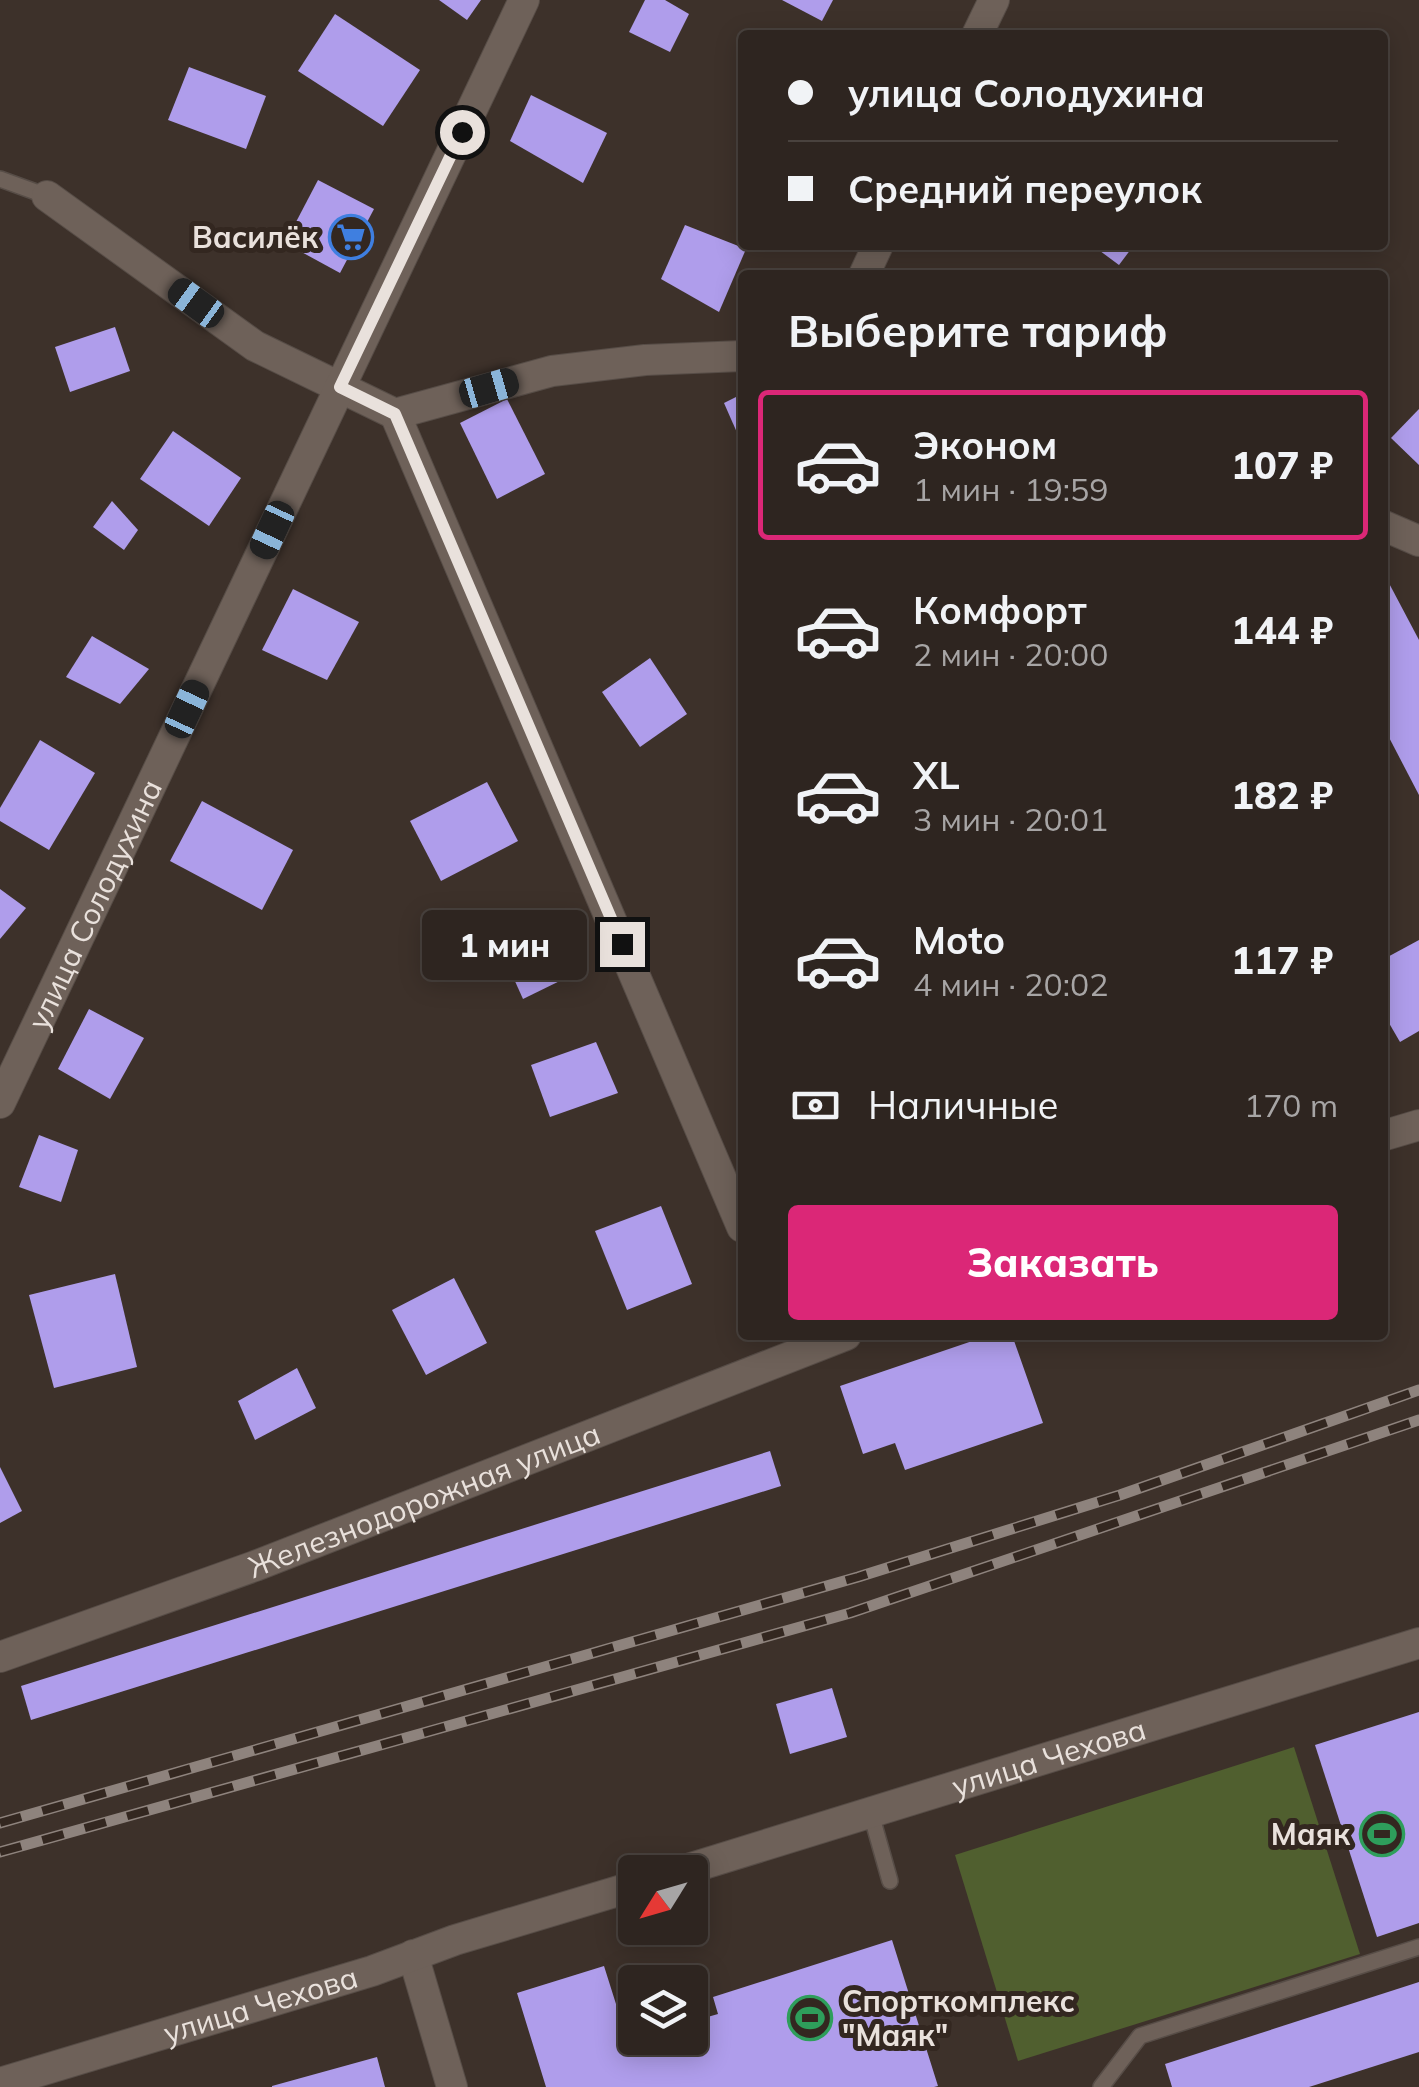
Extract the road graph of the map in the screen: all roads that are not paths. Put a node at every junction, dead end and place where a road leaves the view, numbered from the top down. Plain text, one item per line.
1 (524, 0) edge
2 (994, 0) edge
3 (979, 30) edge
4 (0, 179) edge
5 (47, 196) joint
6 (738, 356) edge
7 (340, 387) junction
8 (395, 414) junction
9 (1388, 528) edge
10 (1419, 541) edge
11 (0, 1102) edge
12 (1419, 1124) edge
13 (1388, 1134) edge
14 (738, 1218) edge
15 (793, 1344) edge
16 (1419, 1644) edge
17 (0, 1658) edge
18 (870, 1814) junction
19 (708, 1863) edge
20 (890, 1881) dead end
21 (618, 1891) edge
22 (1419, 1946) edge
23 (413, 1955) junction
24 (0, 2083) edge
25 (452, 2087) edge
26 (1101, 2087) edge

1 - 7 street, улица Солодухина
2 - 3 street
4 - 5 lane
5 - 7 street
6 - 8 street
7 - 8 street
7 - 11 street, улица Солодухина
8 - 14 street
9 - 10 street
12 - 13 street
15 - 17 street, Железнодорожная улица
16 - 18 street, улица Чехова
18 - 19 street, улица Чехова
18 - 20 lane
21 - 23 street, улица Чехова
22 - 26 lane
23 - 24 street, улица Чехова
23 - 25 street

